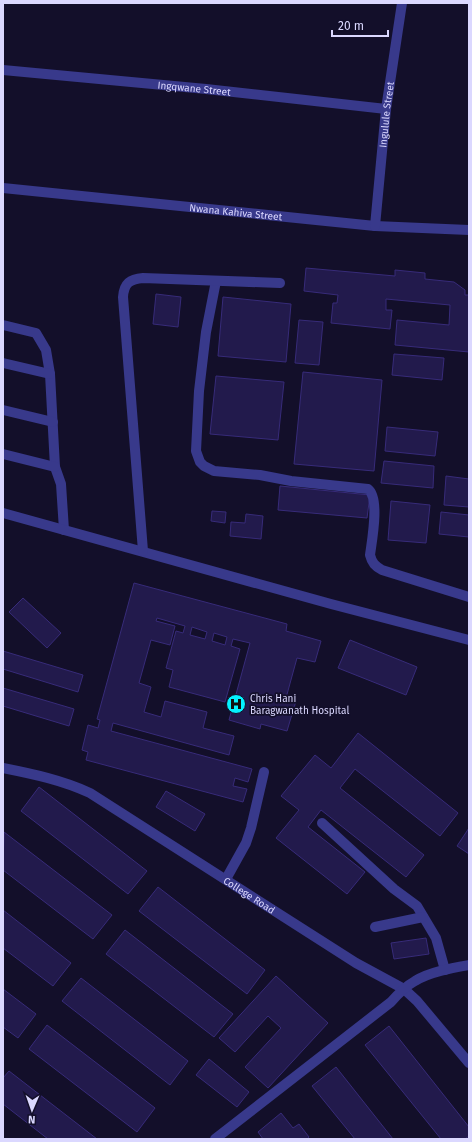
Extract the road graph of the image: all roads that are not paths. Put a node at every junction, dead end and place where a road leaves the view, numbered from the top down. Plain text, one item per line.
1 (402, 3) edge
2 (3, 70) edge
3 (386, 109) junction
4 (3, 188) edge
5 (375, 226) junction
6 (469, 230) edge
7 (216, 280) junction
8 (280, 283) dead end
9 (3, 325) edge
10 (3, 363) edge
11 (50, 374) junction
12 (3, 410) edge
13 (53, 422) junction
14 (3, 454) edge
15 (55, 467) junction
16 (3, 513) edge
17 (64, 530) junction
18 (143, 551) junction
19 (469, 597) edge
20 (469, 640) edge
21 (3, 768) edge
22 (264, 772) dead end
23 (322, 823) dead end
24 (226, 879) junction
25 (423, 917) junction
26 (375, 927) dead end
27 (469, 965) edge
28 (446, 970) junction
29 (404, 989) junction
30 (469, 1063) edge
31 (215, 1139) edge

1 - 3 street, Ingulule Street
2 - 3 street, Ingqwane Street
3 - 5 street, Ingulule Street
4 - 5 street, Nwana Kahiva Street
5 - 6 street, Nwana Kahiva Street
7 - 8 street
7 - 18 street
7 - 19 street
9 - 11 street
10 - 11 street
11 - 13 street
12 - 13 street
13 - 15 street
14 - 15 street
15 - 17 street
16 - 17 street
17 - 18 street
18 - 20 street
21 - 24 street, College Road
22 - 24 street
23 - 25 street
24 - 29 street, College Road
25 - 26 street
25 - 28 street
27 - 28 street
28 - 29 street
29 - 30 street, College Road
29 - 31 street

